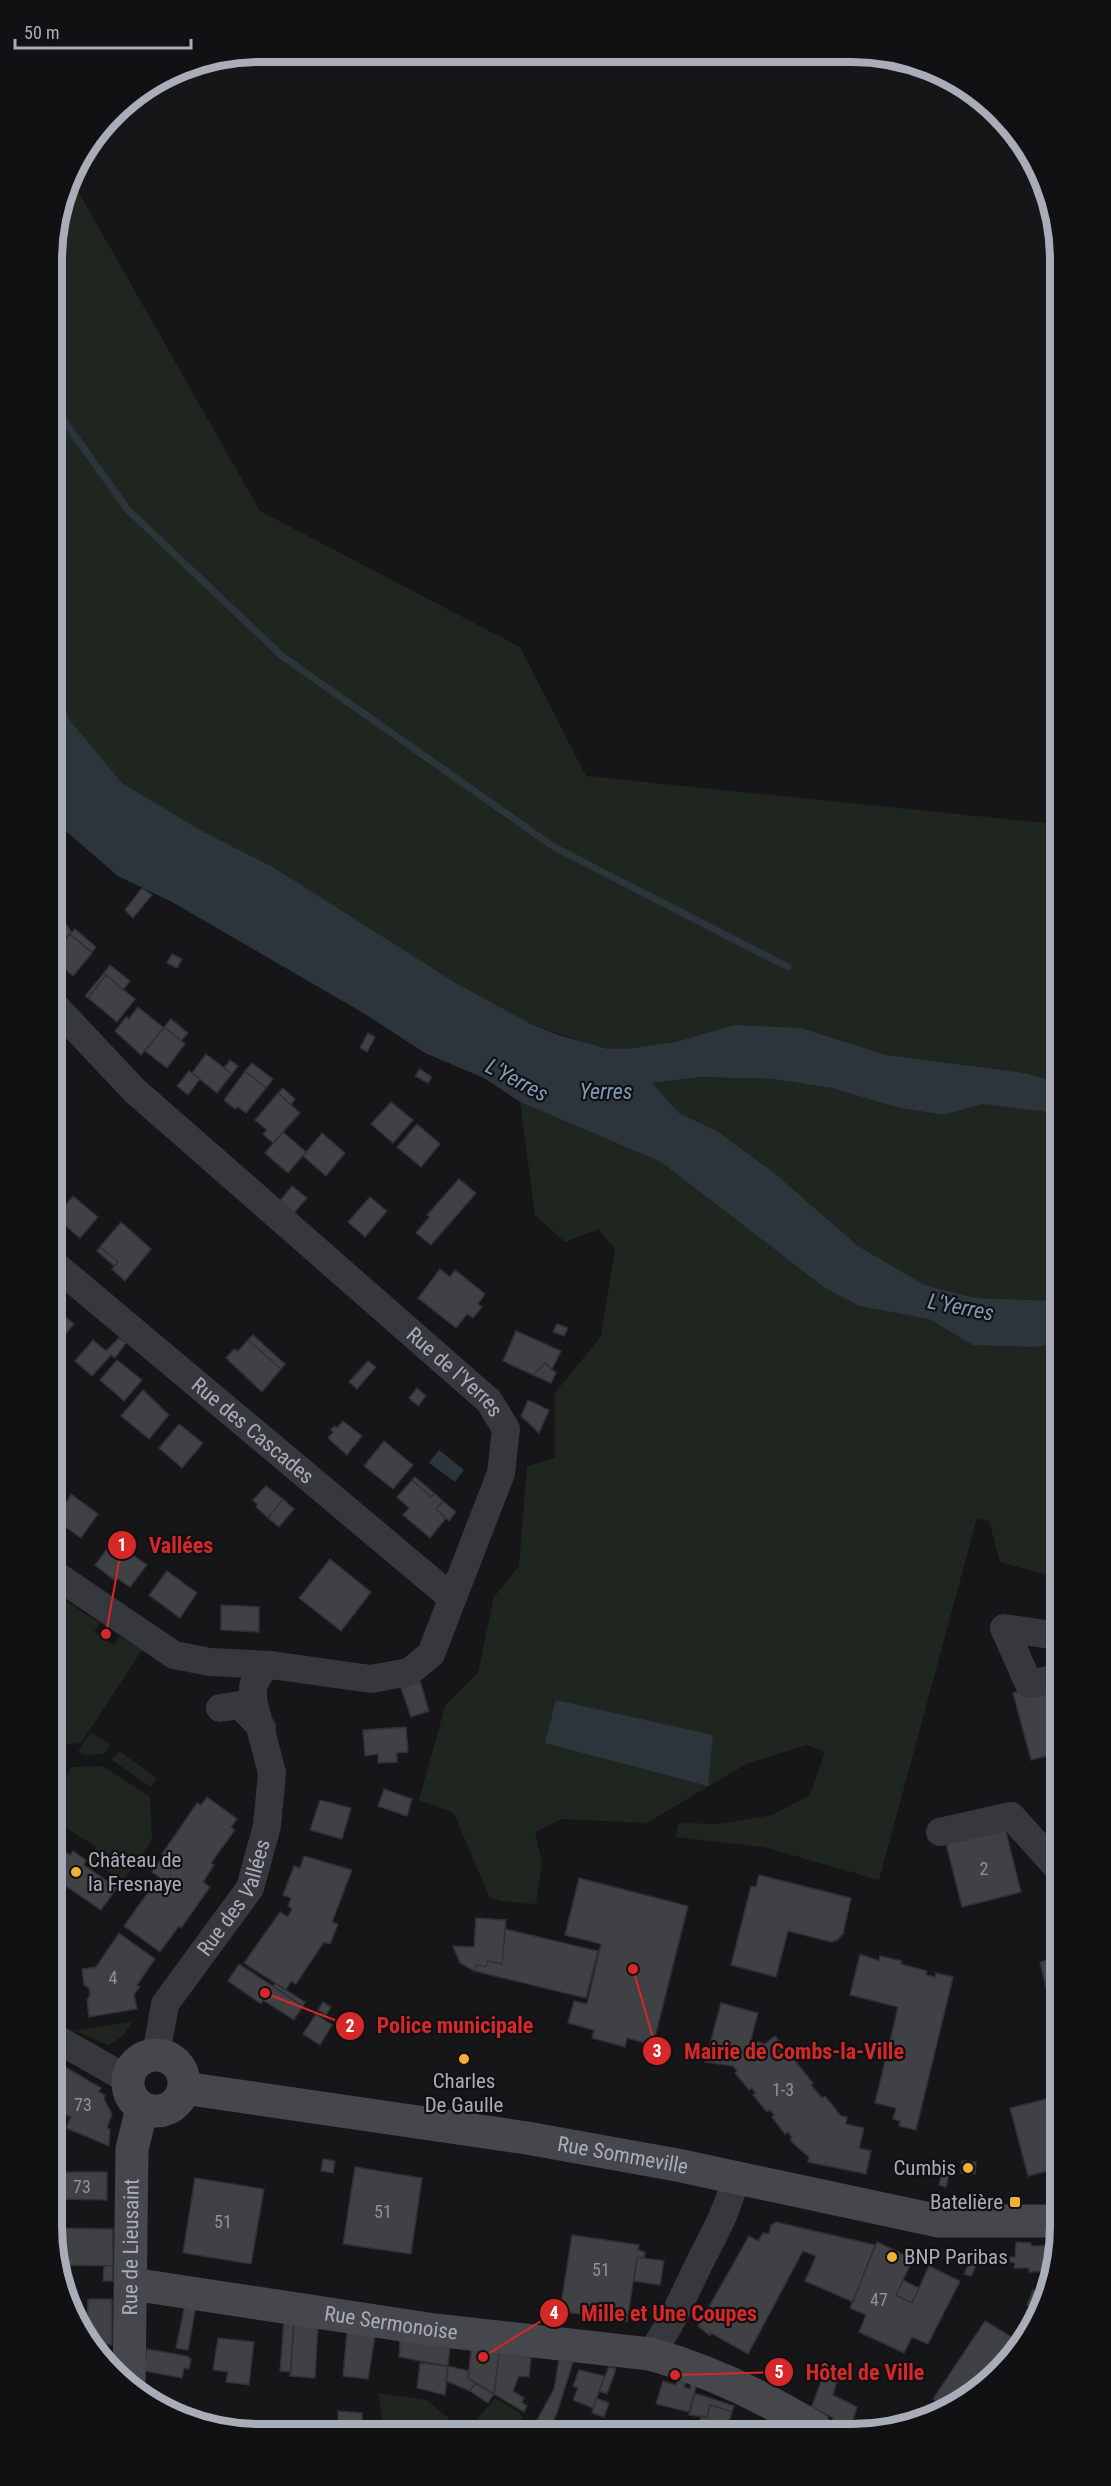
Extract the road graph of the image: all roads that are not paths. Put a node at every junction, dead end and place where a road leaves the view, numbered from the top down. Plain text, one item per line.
1 (62, 1013) edge
2 (62, 1271) edge
3 (62, 1579) edge
4 (451, 1597) junction
5 (1049, 1635) edge
6 (271, 1665) junction
7 (1049, 1680) edge
8 (220, 1708) dead end
9 (262, 1728) junction
10 (940, 1832) dead end
11 (1049, 1858) edge
12 (62, 2042) edge
13 (156, 2055) junction
14 (127, 2079) junction
15 (184, 2088) junction
16 (142, 2108) junction
17 (735, 2178) junction
18 (1049, 2221) edge
19 (132, 2284) junction
20 (650, 2354) junction
21 (129, 2376) edge
22 (808, 2424) edge

1 - 4 street, Rue de l'Yerres
2 - 4 street, Rue des Cascades
3 - 6 street, Rue de l'Yerres
4 - 6 street, Rue de l'Yerres
5 - 7 street
6 - 9 street, Rue des Vallées
8 - 9 street
9 - 13 street, Rue des Vallées
10 - 11 street
12 - 14 street
13 - 14 main road
13 - 15 main road
14 - 16 main road
15 - 16 main road
15 - 17 main road, Rue Sommeville
16 - 19 main road, Rue de Lieusaint
17 - 18 main road, Rue Sommeville
17 - 20 street
19 - 20 main road, Rue Sermonoise
19 - 21 main road, Rue de Lieusaint
20 - 22 main road, Rue Sermonoise

